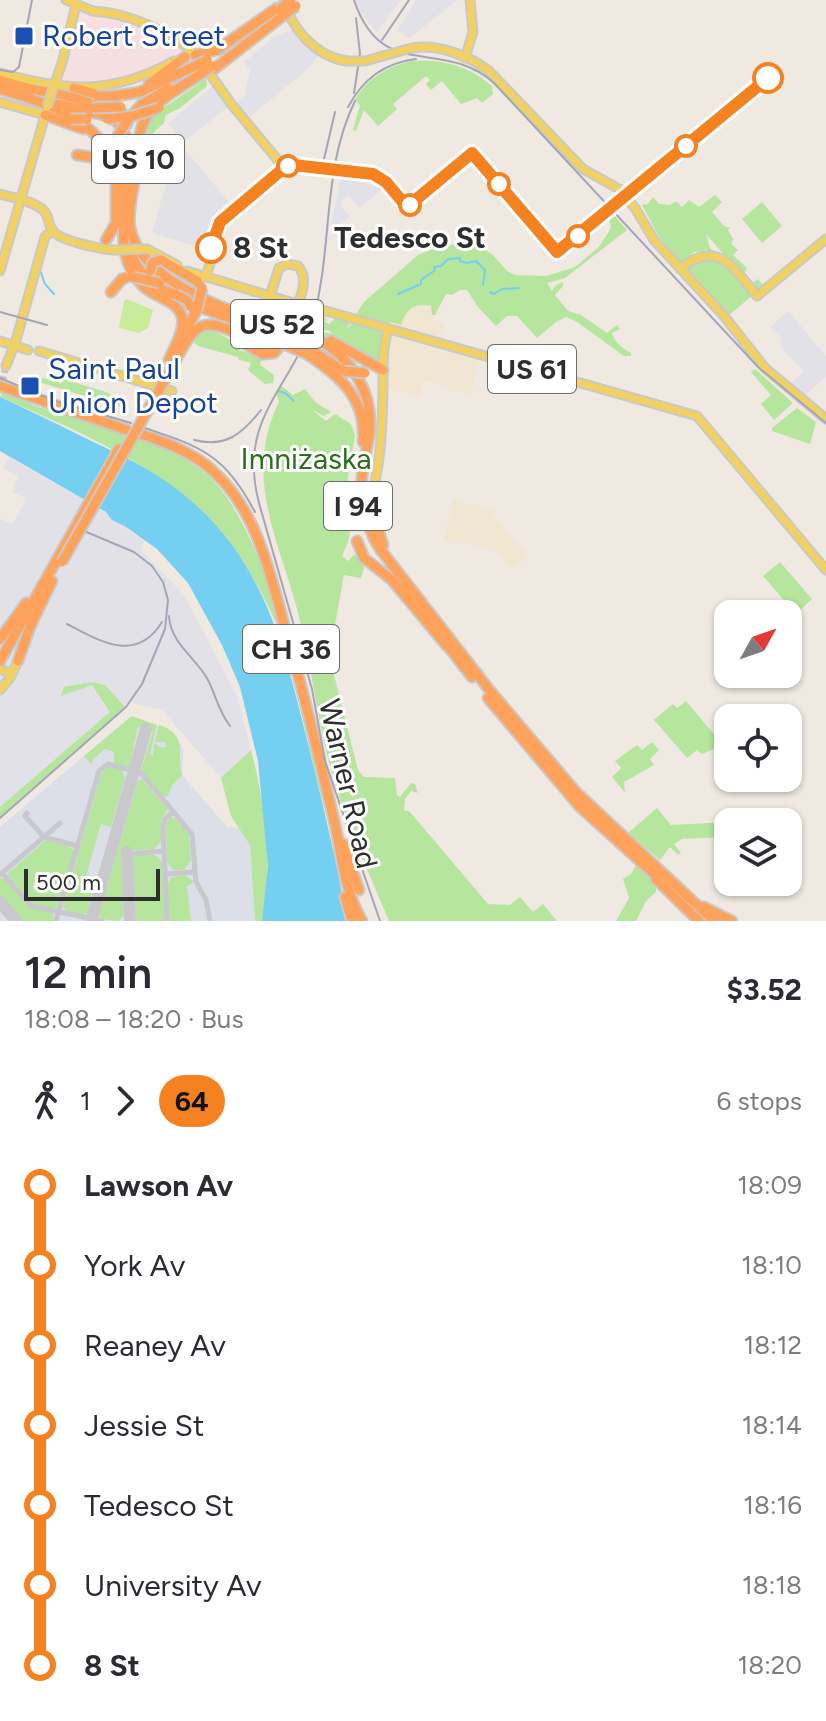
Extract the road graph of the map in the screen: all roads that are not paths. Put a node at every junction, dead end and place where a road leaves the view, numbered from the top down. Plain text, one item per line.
1 (66, 0) edge
2 (470, 0) edge
3 (76, 5) junction
4 (286, 7) edge
5 (89, 9) junction
6 (72, 21) junction
7 (190, 56) junction
8 (465, 56) junction
9 (61, 61) junction
10 (210, 63) junction
11 (197, 72) junction
12 (0, 73) edge
13 (58, 77) junction
14 (0, 80) edge
15 (53, 87) junction
16 (5, 88) edge
17 (72, 88) junction
18 (24, 92) junction
19 (119, 100) junction
20 (0, 102) edge
21 (159, 105) junction
22 (45, 115) junction
23 (105, 117) junction
24 (65, 119) junction
25 (144, 128) junction
26 (112, 152) junction
27 (77, 155) dead end
28 (278, 160) junction
29 (147, 161) dead end
30 (132, 163) junction
31 (143, 173) dead end
32 (0, 194) edge
33 (22, 199) junction
34 (126, 225) junction
35 (52, 230) junction
36 (826, 239) edge
37 (106, 240) dead end
38 (123, 253) junction
39 (681, 268) junction
40 (0, 271) edge
41 (164, 282) junction
42 (113, 285) dead end
43 (201, 288) junction
44 (270, 296) junction
45 (194, 309) junction
46 (292, 311) joint
47 (242, 322) junction
48 (258, 326) junction
49 (189, 330) junction
50 (388, 331) junction
51 (0, 341) edge
52 (14, 345) junction
53 (314, 347) junction
54 (28, 349) dead end
55 (39, 352) dead end
56 (171, 362) junction
57 (6, 366) dead end
58 (381, 368) junction
59 (1, 387) edge
60 (172, 391) dead end
61 (826, 418) edge
62 (127, 431) dead end
63 (380, 449) junction
64 (374, 497) joint
65 (367, 509) junction
66 (375, 519) junction
67 (357, 541) joint
68 (60, 558) junction
69 (826, 570) edge
70 (52, 581) junction
71 (0, 639) edge
72 (453, 648) junction
73 (18, 661) joint
74 (0, 667) edge
75 (11, 676) junction
76 (0, 690) edge
77 (646, 866) junction
78 (661, 872) junction
79 (357, 921) edge
80 (699, 921) edge
81 (706, 921) edge
82 (714, 921) edge
83 (732, 921) edge

1 - 3 main road
2 - 8 main road
3 - 5 main road
3 - 6 main road
4 - 7 highway
4 - 8 main road, bridge
4 - 10 highway, US 10
4 - 10 highway
5 - 6 main road
5 - 7 main road
6 - 9 main road
7 - 17 main road
7 - 19 highway
7 - 28 main road
8 - 39 main road
9 - 13 main road
9 - 15 main road
10 - 11 highway, US 10, bridge
11 - 19 highway
11 - 21 highway, US 10
11 - 26 highway, US 10, bridge
12 - 15 main road
13 - 15 main road
13 - 17 main road
14 - 16 highway
15 - 17 main road
15 - 22 main road, bridge
16 - 18 highway
16 - 19 highway, bridge
17 - 30 highway
18 - 19 highway, bridge
18 - 23 highway
18 - 26 highway
18 - 30 highway, I 94
20 - 22 main road
21 - 23 highway, bridge
21 - 25 highway
21 - 34 highway, US 10
22 - 24 highway
22 - 33 main road
23 - 24 highway, bridge
24 - 26 highway
25 - 29 highway
25 - 31 highway
26 - 27 highway
26 - 34 highway, I 94
26 - 34 highway, US 10
26 - 37 highway
26 - 41 highway
28 - 43 main road
28 - 43 main road
30 - 34 highway, I 94
32 - 33 main road
33 - 35 main road
33 - 40 main road
34 - 38 highway, I 94
34 - 41 highway, I 94
35 - 38 main road
35 - 52 main road
36 - 39 main road
38 - 43 main road, bridge
38 - 47 highway, I 94
38 - 49 highway
39 - 61 main road
41 - 42 highway, bridge
41 - 43 highway, bridge
41 - 45 highway, bridge
41 - 47 highway
41 - 48 highway, I 94
41 - 49 highway, US 52
43 - 44 main road
43 - 45 highway, bridge
44 - 46 main road
44 - 50 main road, bridge
45 - 49 highway
46 - 49 highway
47 - 48 highway, I 94
48 - 49 highway
48 - 53 highway, bridge
48 - 53 highway, I 94, bridge
48 - 53 highway, I 94, bridge
49 - 56 highway
49 - 56 highway, US 52
50 - 58 main road
50 - 63 main road
50 - 69 main road, US 61
51 - 52 main road
52 - 54 main road
52 - 57 main road
53 - 58 highway
53 - 58 highway, bridge
53 - 72 highway, I 94
53 - 72 highway, I 94
55 - 60 main road
56 - 68 highway, US 52, bridge
58 - 63 main road
59 - 62 highway
63 - 64 main road
63 - 65 main road
64 - 66 highway
65 - 66 highway
65 - 67 main road, bridge
66 - 72 highway
67 - 72 highway
68 - 70 highway, US 52
68 - 71 highway
68 - 74 highway, US 52
70 - 73 highway
70 - 74 highway, US 52
72 - 77 highway, I 94
73 - 75 main road
74 - 75 main road
75 - 76 main road
77 - 78 highway
77 - 80 highway
77 - 81 highway
78 - 82 highway
78 - 83 highway
79 - 79 highway, Warner Road / CH 36

